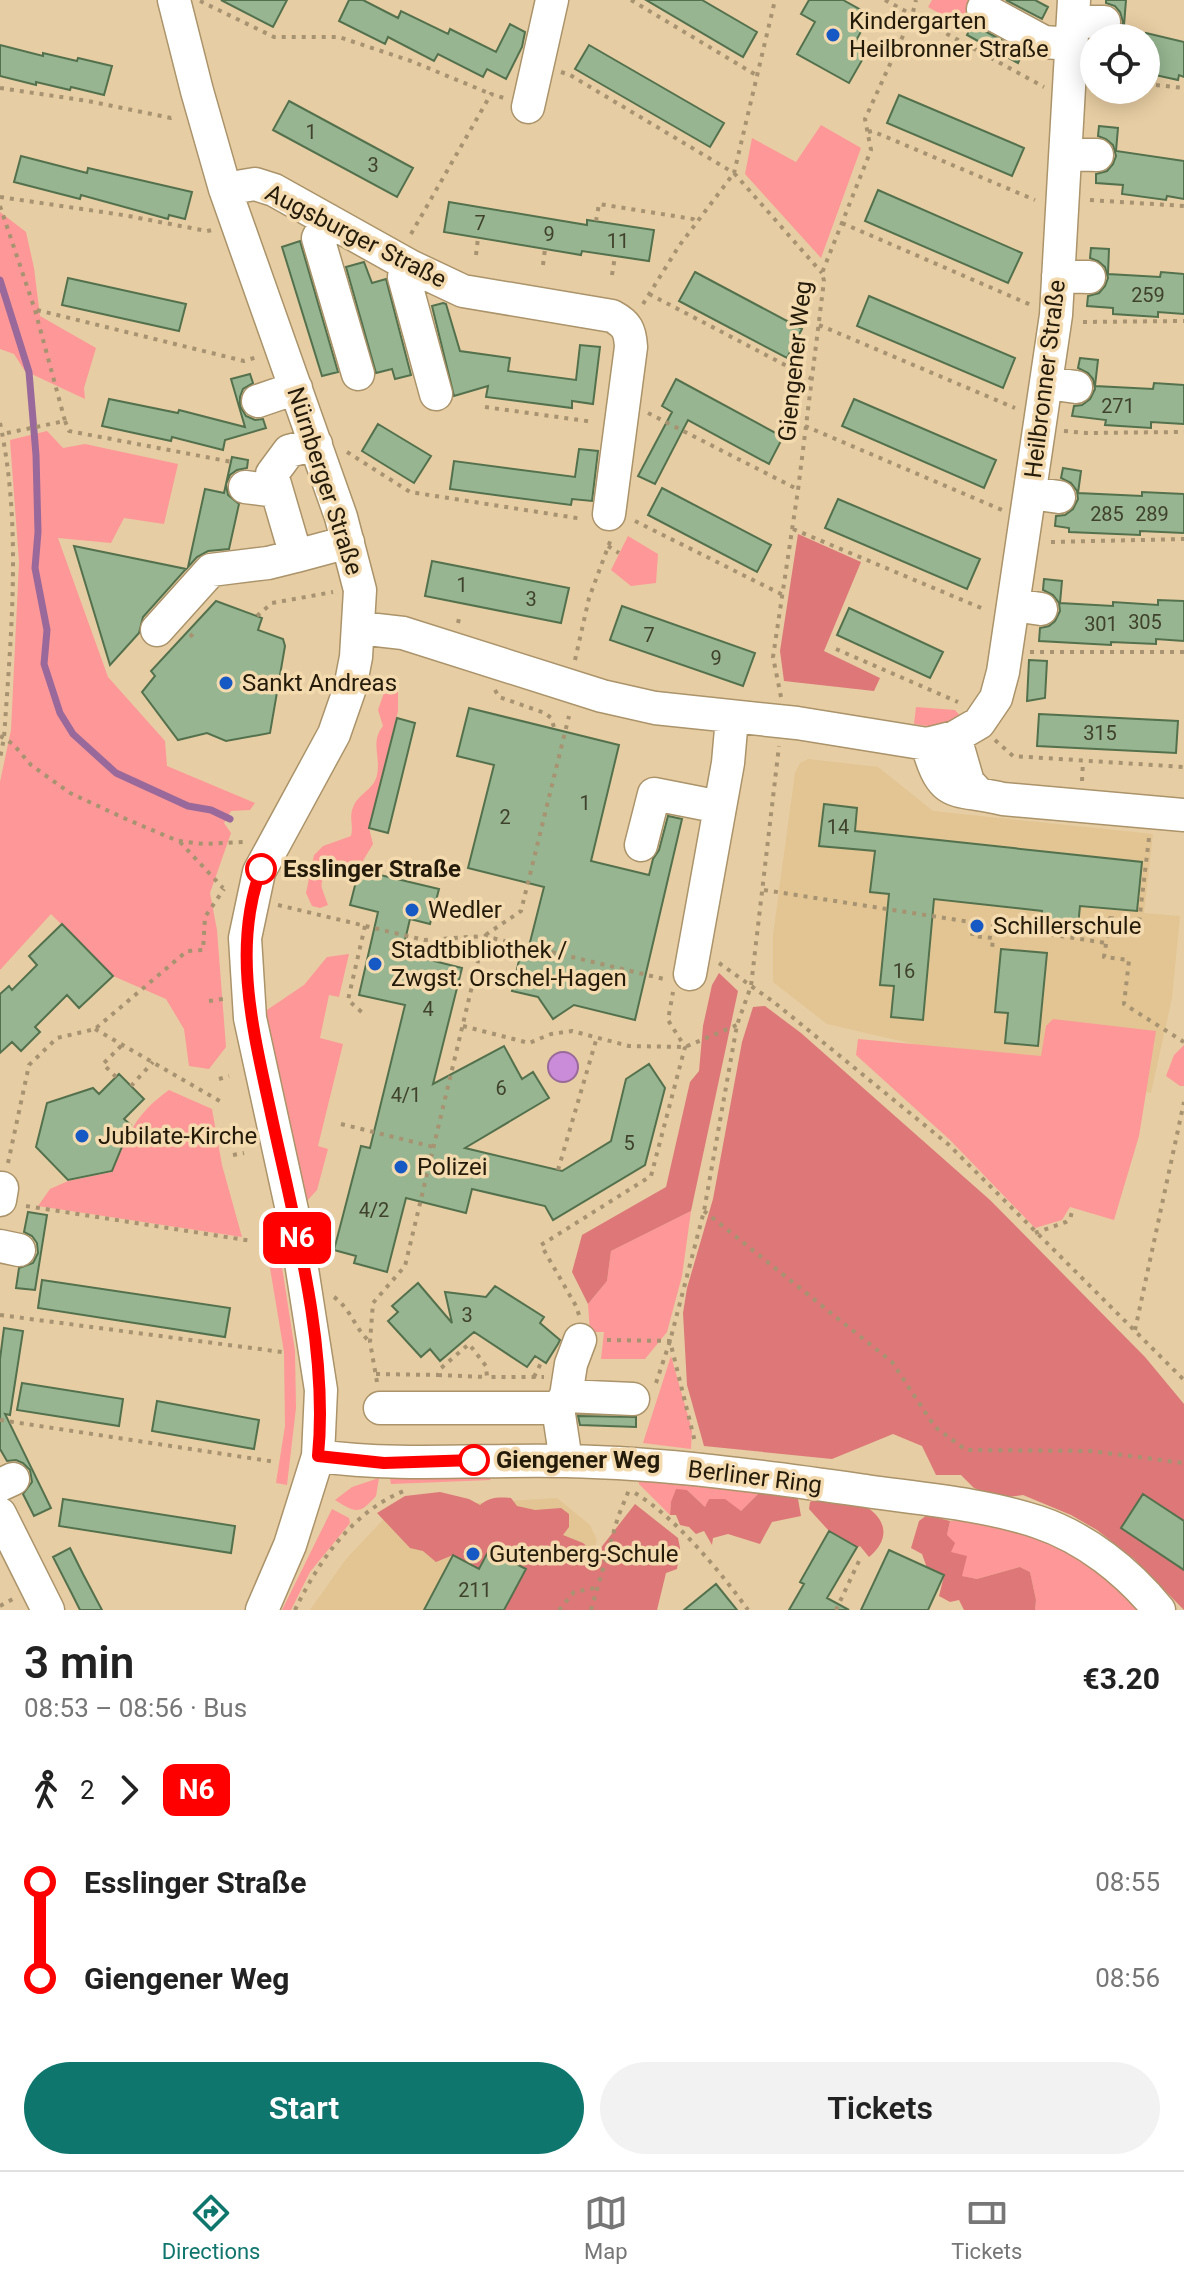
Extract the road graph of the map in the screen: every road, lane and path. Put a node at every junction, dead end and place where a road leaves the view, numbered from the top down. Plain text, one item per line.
1 (174, 0) edge
2 (199, 0) edge
3 (552, 0) edge
4 (631, 0) edge
5 (775, 0) edge
6 (885, 0) edge
7 (916, 0) edge
8 (983, 9) dead end
9 (912, 16) junction
10 (1081, 22) edge
11 (559, 72) dead end
12 (756, 76) junction
13 (1160, 85) edge
14 (0, 88) edge
15 (1184, 88) edge
16 (1069, 89) junction
17 (491, 94) junction
18 (528, 107) joint
19 (181, 115) dead end
20 (868, 132) junction
21 (1066, 154) junction
22 (1097, 155) dead end
23 (734, 173) junction
24 (225, 189) junction
25 (0, 197) edge
26 (1076, 200) dead end
27 (1042, 202) dead end
28 (0, 206) edge
29 (1184, 206) edge
30 (328, 220) junction
31 (596, 221) dead end
32 (698, 223) junction
33 (842, 223) junction
34 (216, 229) dead end
35 (478, 238) dead end
36 (545, 249) dead end
37 (476, 255) dead end
38 (615, 256) dead end
39 (403, 262) junction
40 (543, 265) dead end
41 (822, 273) junction
42 (612, 275) dead end
43 (649, 294) junction
44 (1035, 307) dead end
45 (35, 310) junction
46 (1184, 321) edge
47 (622, 322) junction
48 (1083, 322) dead end
49 (819, 325) junction
50 (267, 353) dead end
51 (358, 374) dead end
52 (812, 379) junction
53 (296, 388) junction
54 (436, 394) dead end
55 (258, 401) dead end
56 (485, 407) dead end
57 (1022, 411) dead end
58 (622, 415) junction
59 (65, 421) junction
60 (0, 423) edge
61 (805, 426) junction
62 (1054, 430) dead end
63 (1184, 432) edge
64 (2, 434) junction
65 (319, 451) junction
66 (238, 475) joint
67 (798, 490) junction
68 (277, 491) junction
69 (1032, 501) junction
70 (609, 514) junction
71 (793, 529) junction
72 (1184, 539) edge
73 (1045, 541) dead end
74 (348, 542) junction
75 (608, 546) junction
76 (619, 553) dead end
77 (296, 556) junction
78 (344, 590) dead end
79 (783, 595) junction
80 (1022, 610) junction
81 (257, 616) dead end
82 (359, 628) junction
83 (157, 630) dead end
84 (190, 634) dead end
85 (197, 641) dead end
86 (836, 649) dead end
87 (1184, 652) edge
88 (575, 661) dead end
89 (1017, 666) junction
90 (782, 702) dead end
91 (960, 703) dead end
92 (569, 716) dead end
93 (732, 718) junction
94 (989, 732) dead end
95 (780, 735) dead end
96 (2, 737) edge
97 (941, 740) junction
98 (0, 758) edge
99 (1083, 761) junction
100 (1184, 767) edge
101 (1082, 776) dead end
102 (720, 807) junction
103 (1184, 815) edge
104 (1149, 832) dead end
105 (178, 841) junction
106 (641, 845) dead end
107 (268, 853) junction
108 (764, 890) junction
109 (250, 897) junction
110 (974, 922) junction
111 (365, 926) junction
112 (484, 936) junction
113 (1106, 943) junction
114 (992, 949) dead end
115 (690, 974) joint
116 (751, 986) junction
117 (223, 999) dead end
118 (209, 1001) dead end
119 (366, 1016) dead end
120 (737, 1025) junction
121 (463, 1026) junction
122 (95, 1029) junction
123 (597, 1037) junction
124 (1184, 1042) edge
125 (122, 1045) junction
126 (685, 1047) junction
127 (153, 1062) junction
128 (229, 1076) dead end
129 (116, 1077) dead end
130 (219, 1079) dead end
131 (131, 1086) dead end
132 (1184, 1102) edge
133 (223, 1103) dead end
134 (341, 1124) dead end
135 (434, 1147) junction
136 (244, 1153) dead end
137 (233, 1155) dead end
138 (558, 1170) dead end
139 (6, 1198) edge
140 (1073, 1208) dead end
141 (704, 1211) junction
142 (1035, 1233) junction
143 (252, 1241) dead end
144 (304, 1276) junction
145 (0, 1315) edge
146 (1135, 1331) junction
147 (470, 1336) dead end
148 (580, 1340) junction
149 (670, 1341) junction
150 (370, 1342) junction
151 (469, 1344) junction
152 (282, 1352) dead end
153 (543, 1360) dead end
154 (376, 1374) junction
155 (438, 1375) junction
156 (487, 1377) junction
157 (534, 1377) junction
158 (1184, 1380) edge
159 (564, 1394) junction
160 (642, 1397) joint
161 (380, 1408) joint
162 (0, 1420) edge
163 (318, 1456) junction
164 (566, 1461) junction
165 (276, 1462) dead end
166 (1184, 1463) edge
167 (693, 1469) junction
168 (619, 1488) dead end
169 (415, 1489) dead end
170 (629, 1489) junction
171 (0, 1514) edge
172 (859, 1561) dead end
173 (595, 1588) junction
174 (53, 1600) edge
175 (262, 1610) edge
176 (295, 1610) edge
177 (559, 1610) edge
178 (591, 1610) edge
179 (748, 1610) edge
180 (836, 1610) edge
181 (1159, 1610) edge

1 - 24 street, Nürnberger Straße
2 - 17 path
3 - 18 street
4 - 12 path
5 - 12 path
6 - 9 path
7 - 9 path, Giengener Weg
8 - 10 street
9 - 16 path
9 - 20 path, Giengener Weg
10 - 16 street, Heilbronner Straße
11 - 23 path
12 - 23 path
13 - 15 path
14 - 19 path
16 - 21 street, Heilbronner Straße
17 - 18 path
17 - 39 path
20 - 27 path
20 - 33 path, Giengener Weg
21 - 22 street
21 - 69 street, Heilbronner Straße
23 - 32 path
23 - 41 path
24 - 30 street, Augsburger Straße
24 - 53 street, Nürnberger Straße
25 - 34 path
26 - 29 path
28 - 45 path
30 - 39 street, Augsburger Straße
30 - 51 street
31 - 32 path
32 - 43 path
33 - 41 path, Giengener Weg
33 - 44 path
35 - 37 path
36 - 40 path
38 - 42 path
39 - 47 street, Augsburger Straße
39 - 54 street
41 - 49 path, Giengener Weg
43 - 47 path
43 - 52 path
45 - 50 path
45 - 59 path
46 - 48 path
47 - 58 street
49 - 52 path, Giengener Weg
49 - 57 path
52 - 61 path, Giengener Weg
53 - 55 street
53 - 65 street, Nürnberger Straße
56 - 58 path
58 - 67 path
58 - 70 street
59 - 64 path
59 - 66 path
60 - 64 path
61 - 67 path, Giengener Weg
61 - 69 path
62 - 63 path
64 - 96 path
65 - 68 street
65 - 70 path
65 - 74 street, Nürnberger Straße
66 - 68 street
67 - 71 path, Giengener Weg
68 - 77 street
69 - 80 street, Heilbronner Straße
70 - 75 path
70 - 79 path
71 - 79 path, Giengener Weg
71 - 80 path
72 - 73 path
74 - 77 street
74 - 82 street, Nürnberger Straße
75 - 76 path
75 - 88 path
77 - 83 street
78 - 81 path
79 - 90 path, Giengener Weg
80 - 89 street, Heilbronner Straße
82 - 93 street
82 - 107 street, Nürnberger Straße
84 - 85 path
86 - 91 path
87 - 89 path
89 - 97 street, Heilbronner Straße
92 - 112 path
93 - 97 street
93 - 102 street
94 - 99 path
95 - 108 path
96 - 98 path
96 - 105 path
97 - 103 street
99 - 100 path
99 - 101 path
102 - 106 street
102 - 115 street
104 - 113 path
105 - 107 path
105 - 109 path
107 - 109 street, Nürnberger Straße
108 - 110 path
108 - 116 path
109 - 111 path
109 - 122 path
109 - 144 street, Nürnberger Straße
110 - 113 path
110 - 114 path
111 - 112 path
111 - 119 path
112 - 121 path
112 - 126 path
113 - 124 path
115 - 116 path
116 - 120 path
116 - 142 path
117 - 118 path
120 - 126 path
120 - 141 path
121 - 123 path
121 - 135 path
122 - 125 path
122 - 139 path
123 - 126 path
123 - 138 path
125 - 127 path
125 - 129 path
126 - 148 path
127 - 131 path
127 - 133 path
128 - 130 path
132 - 146 path
134 - 135 path
135 - 150 path
136 - 137 path
139 - 143 path
140 - 142 path
141 - 149 path
141 - 166 path
142 - 146 path
144 - 150 path
144 - 163 street, Nürnberger Straße
145 - 152 path
146 - 158 path
147 - 151 path
148 - 149 path
148 - 159 street
149 - 160 path
149 - 167 path
150 - 154 path
151 - 155 path
151 - 156 path
153 - 157 path
154 - 155 path
154 - 161 path
155 - 156 path
156 - 157 path
157 - 159 path
159 - 160 street
159 - 161 street
159 - 164 street
162 - 165 path
163 - 164 street, Berliner Ring
163 - 175 street, Nürnberger Straße
164 - 167 street, Berliner Ring
167 - 181 street, Berliner Ring
168 - 170 path
169 - 176 path
170 - 173 path
170 - 179 path
171 - 174 street
172 - 180 path
173 - 177 path
173 - 178 path

